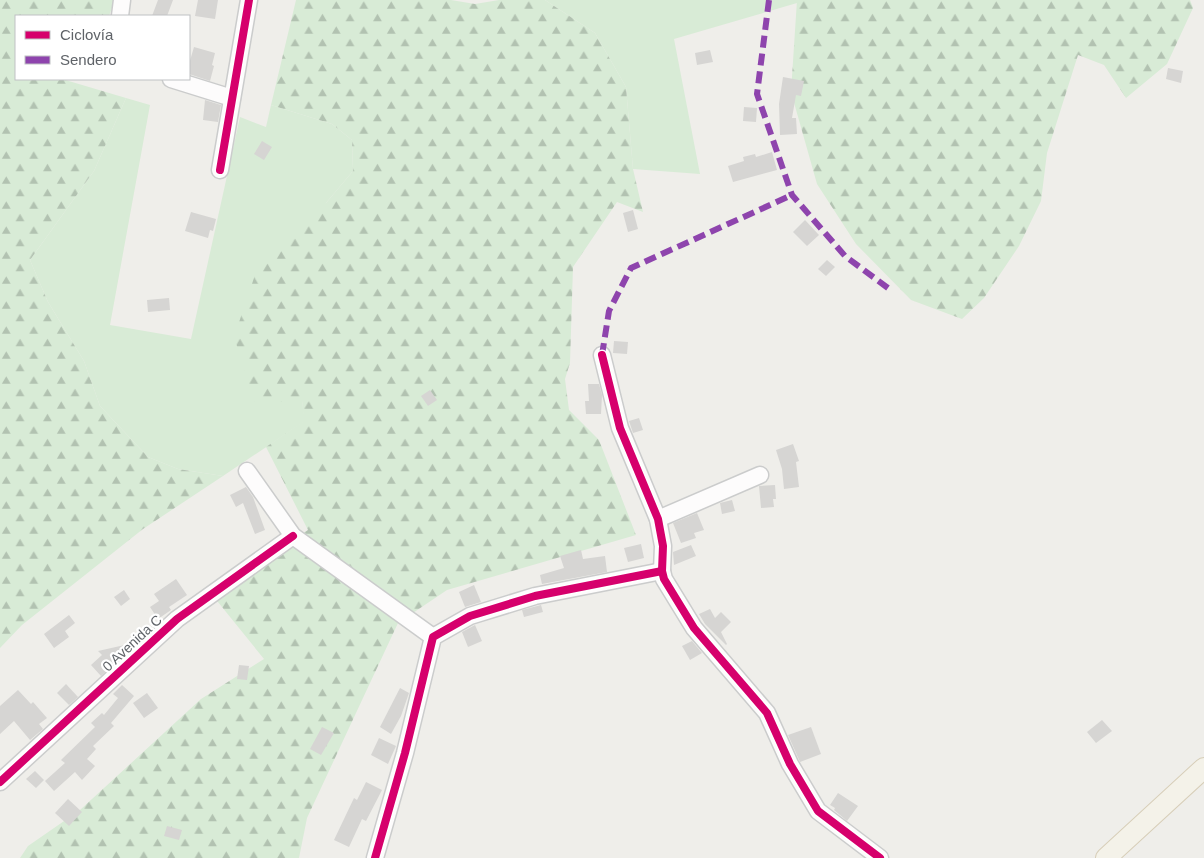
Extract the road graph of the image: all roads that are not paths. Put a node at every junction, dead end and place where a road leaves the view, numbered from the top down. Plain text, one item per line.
1 (122, 0) edge
2 (249, 0) edge
3 (120, 15) edge
4 (174, 80) edge
5 (232, 98) junction
6 (220, 170) dead end
7 (602, 355) dead end
8 (246, 471) dead end
9 (760, 474) dead end
10 (658, 520) junction
11 (293, 536) junction
12 (662, 571) junction
13 (433, 637) junction
14 (1204, 768) edge
15 (0, 782) edge
16 (374, 858) edge
17 (880, 858) edge
18 (1106, 858) edge

1 - 3 street
2 - 5 street
4 - 5 street
5 - 6 street
7 - 10 street
8 - 11 street
9 - 10 street
10 - 12 street
11 - 13 street
11 - 15 street, 0 Avenida C
12 - 13 street
12 - 17 street
13 - 16 street
14 - 18 main road

